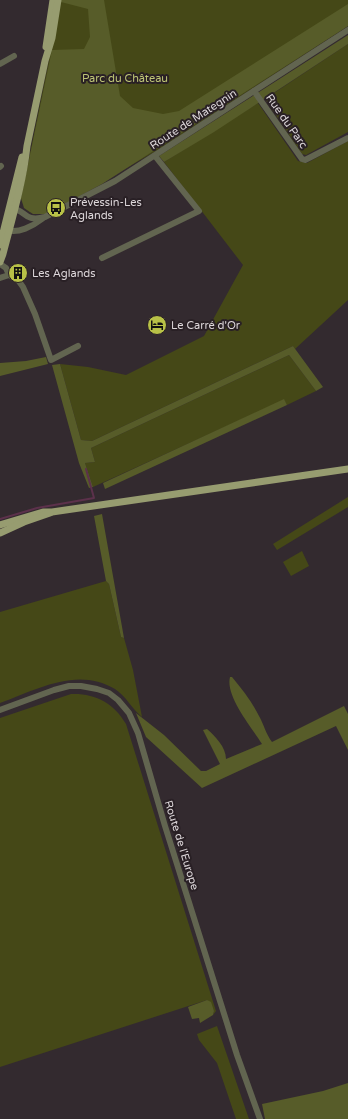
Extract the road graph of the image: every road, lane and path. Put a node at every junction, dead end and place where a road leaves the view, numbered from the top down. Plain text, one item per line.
1 (53, 0) edge
2 (58, 0) edge
3 (348, 30) edge
4 (14, 56) dead end
5 (45, 61) junction
6 (0, 64) edge
7 (254, 91) junction
8 (348, 138) edge
9 (155, 156) junction
10 (11, 210) junction
11 (45, 217) junction
12 (7, 229) junction
13 (2, 241) edge
14 (102, 258) dead end
15 (0, 263) edge
16 (10, 274) junction
17 (0, 278) edge
18 (78, 346) dead end
19 (348, 469) edge
20 (52, 512) junction
21 (0, 524) edge
22 (0, 533) edge
23 (0, 710) edge
24 (260, 1119) edge

1 - 5 main road
2 - 5 main road
3 - 7 street, Route de Mategnin
4 - 6 street
5 - 10 main road
7 - 8 street, Rue du Parc
7 - 9 street, Route de Mategnin
9 - 11 street, Route de Mategnin
9 - 14 street
10 - 11 street
10 - 12 main road
11 - 12 street, Route de Mategnin
12 - 13 main road
13 - 15 main road
15 - 16 street
16 - 17 street
16 - 18 street
19 - 20 main road
20 - 21 main road
20 - 22 main road
23 - 24 street, Route de l'Europe

